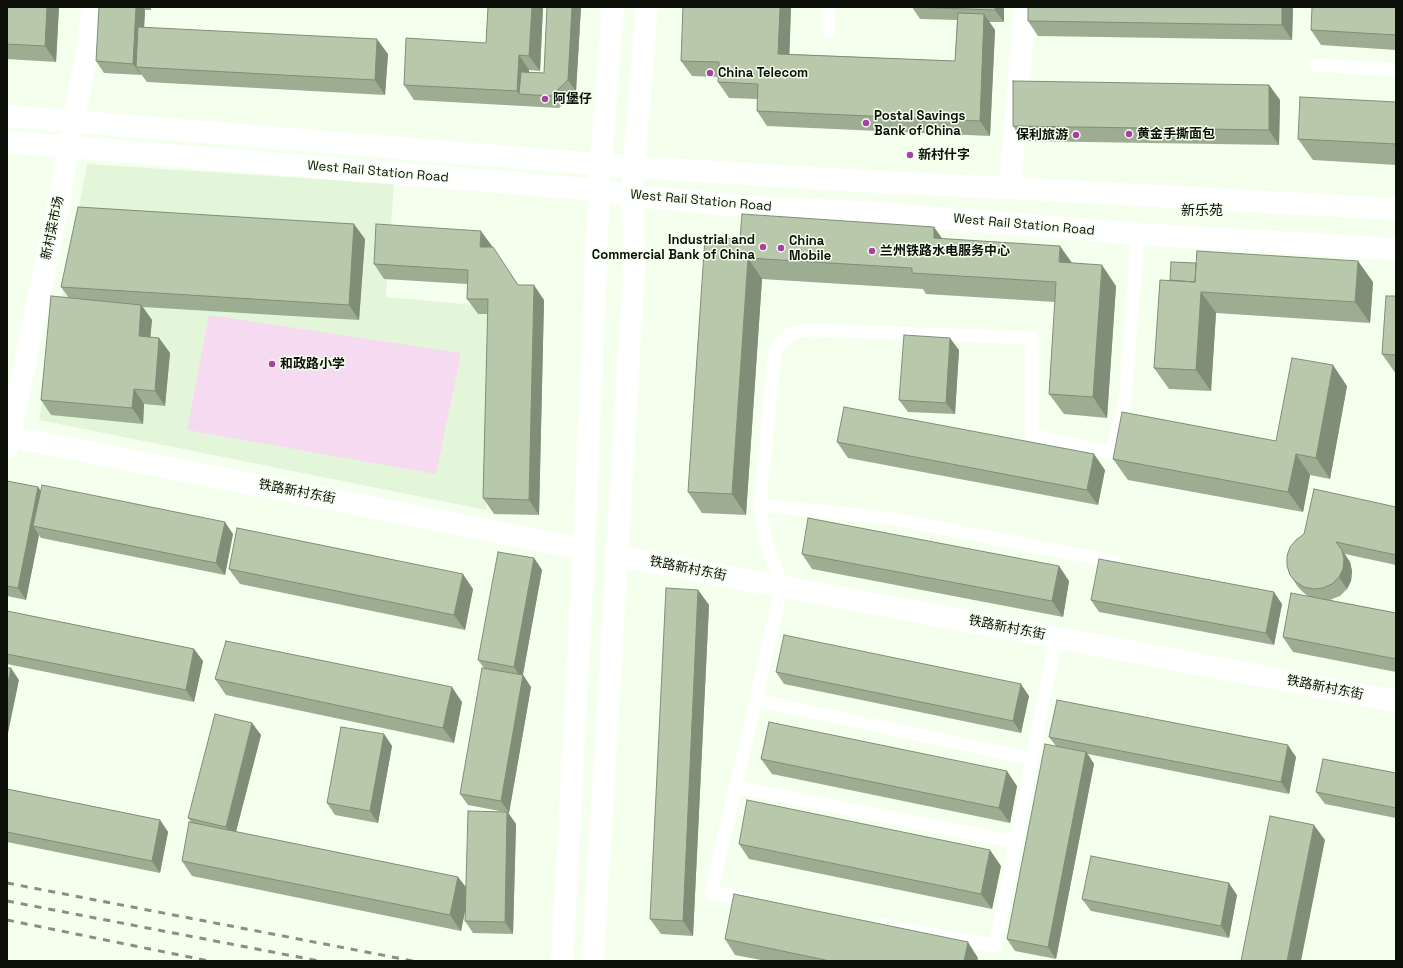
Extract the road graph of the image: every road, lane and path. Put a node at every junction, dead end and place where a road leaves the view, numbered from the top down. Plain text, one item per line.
1 (93, 7) edge
2 (613, 7) edge
3 (647, 7) edge
4 (829, 7) edge
5 (1025, 7) edge
6 (829, 32) dead end
7 (1315, 64) dead end
8 (1396, 70) edge
9 (7, 116) edge
10 (73, 122) junction
11 (7, 142) edge
12 (68, 147) junction
13 (600, 165) junction
14 (634, 167) junction
15 (1010, 188) junction
16 (599, 190) junction
17 (633, 196) junction
18 (1396, 209) edge
19 (1138, 234) junction
20 (1396, 249) edge
21 (8, 440) edge
22 (760, 505) junction
23 (584, 549) junction
24 (618, 556) junction
25 (1127, 564) edge
26 (782, 586) junction
27 (1056, 638) junction
28 (756, 700) junction
29 (1396, 701) edge
30 (1032, 759) junction
31 (736, 787) junction
32 (1016, 842) junction
33 (765, 903) edge
34 (872, 923) edge
35 (562, 961) edge
36 (593, 961) edge

1 - 10 street, 新村菜市场
2 - 13 street
3 - 14 street
4 - 6 lane
5 - 15 street
7 - 8 lane
9 - 10 street, West Rail Station Road
10 - 12 street, 新村菜市场
10 - 13 street, West Rail Station Road
11 - 12 street, West Rail Station Road
12 - 16 street, West Rail Station Road
12 - 21 street, 新村菜市场
13 - 14 street, West Rail Station Road
13 - 16 street
14 - 15 street, West Rail Station Road
14 - 17 street
15 - 18 street, West Rail Station Road
16 - 17 street, West Rail Station Road
16 - 23 street
17 - 19 street, West Rail Station Road
17 - 24 street
19 - 20 street, West Rail Station Road
19 - 22 lane
21 - 23 street, 铁路新村东街
22 - 25 lane
22 - 26 lane
23 - 35 street
24 - 26 street, 铁路新村东街
24 - 36 street
26 - 27 street, 铁路新村东街
26 - 28 lane
27 - 29 street, 铁路新村东街
27 - 30 lane
28 - 30 lane
28 - 31 lane
30 - 32 lane
31 - 32 lane
31 - 33 lane
32 - 34 lane

